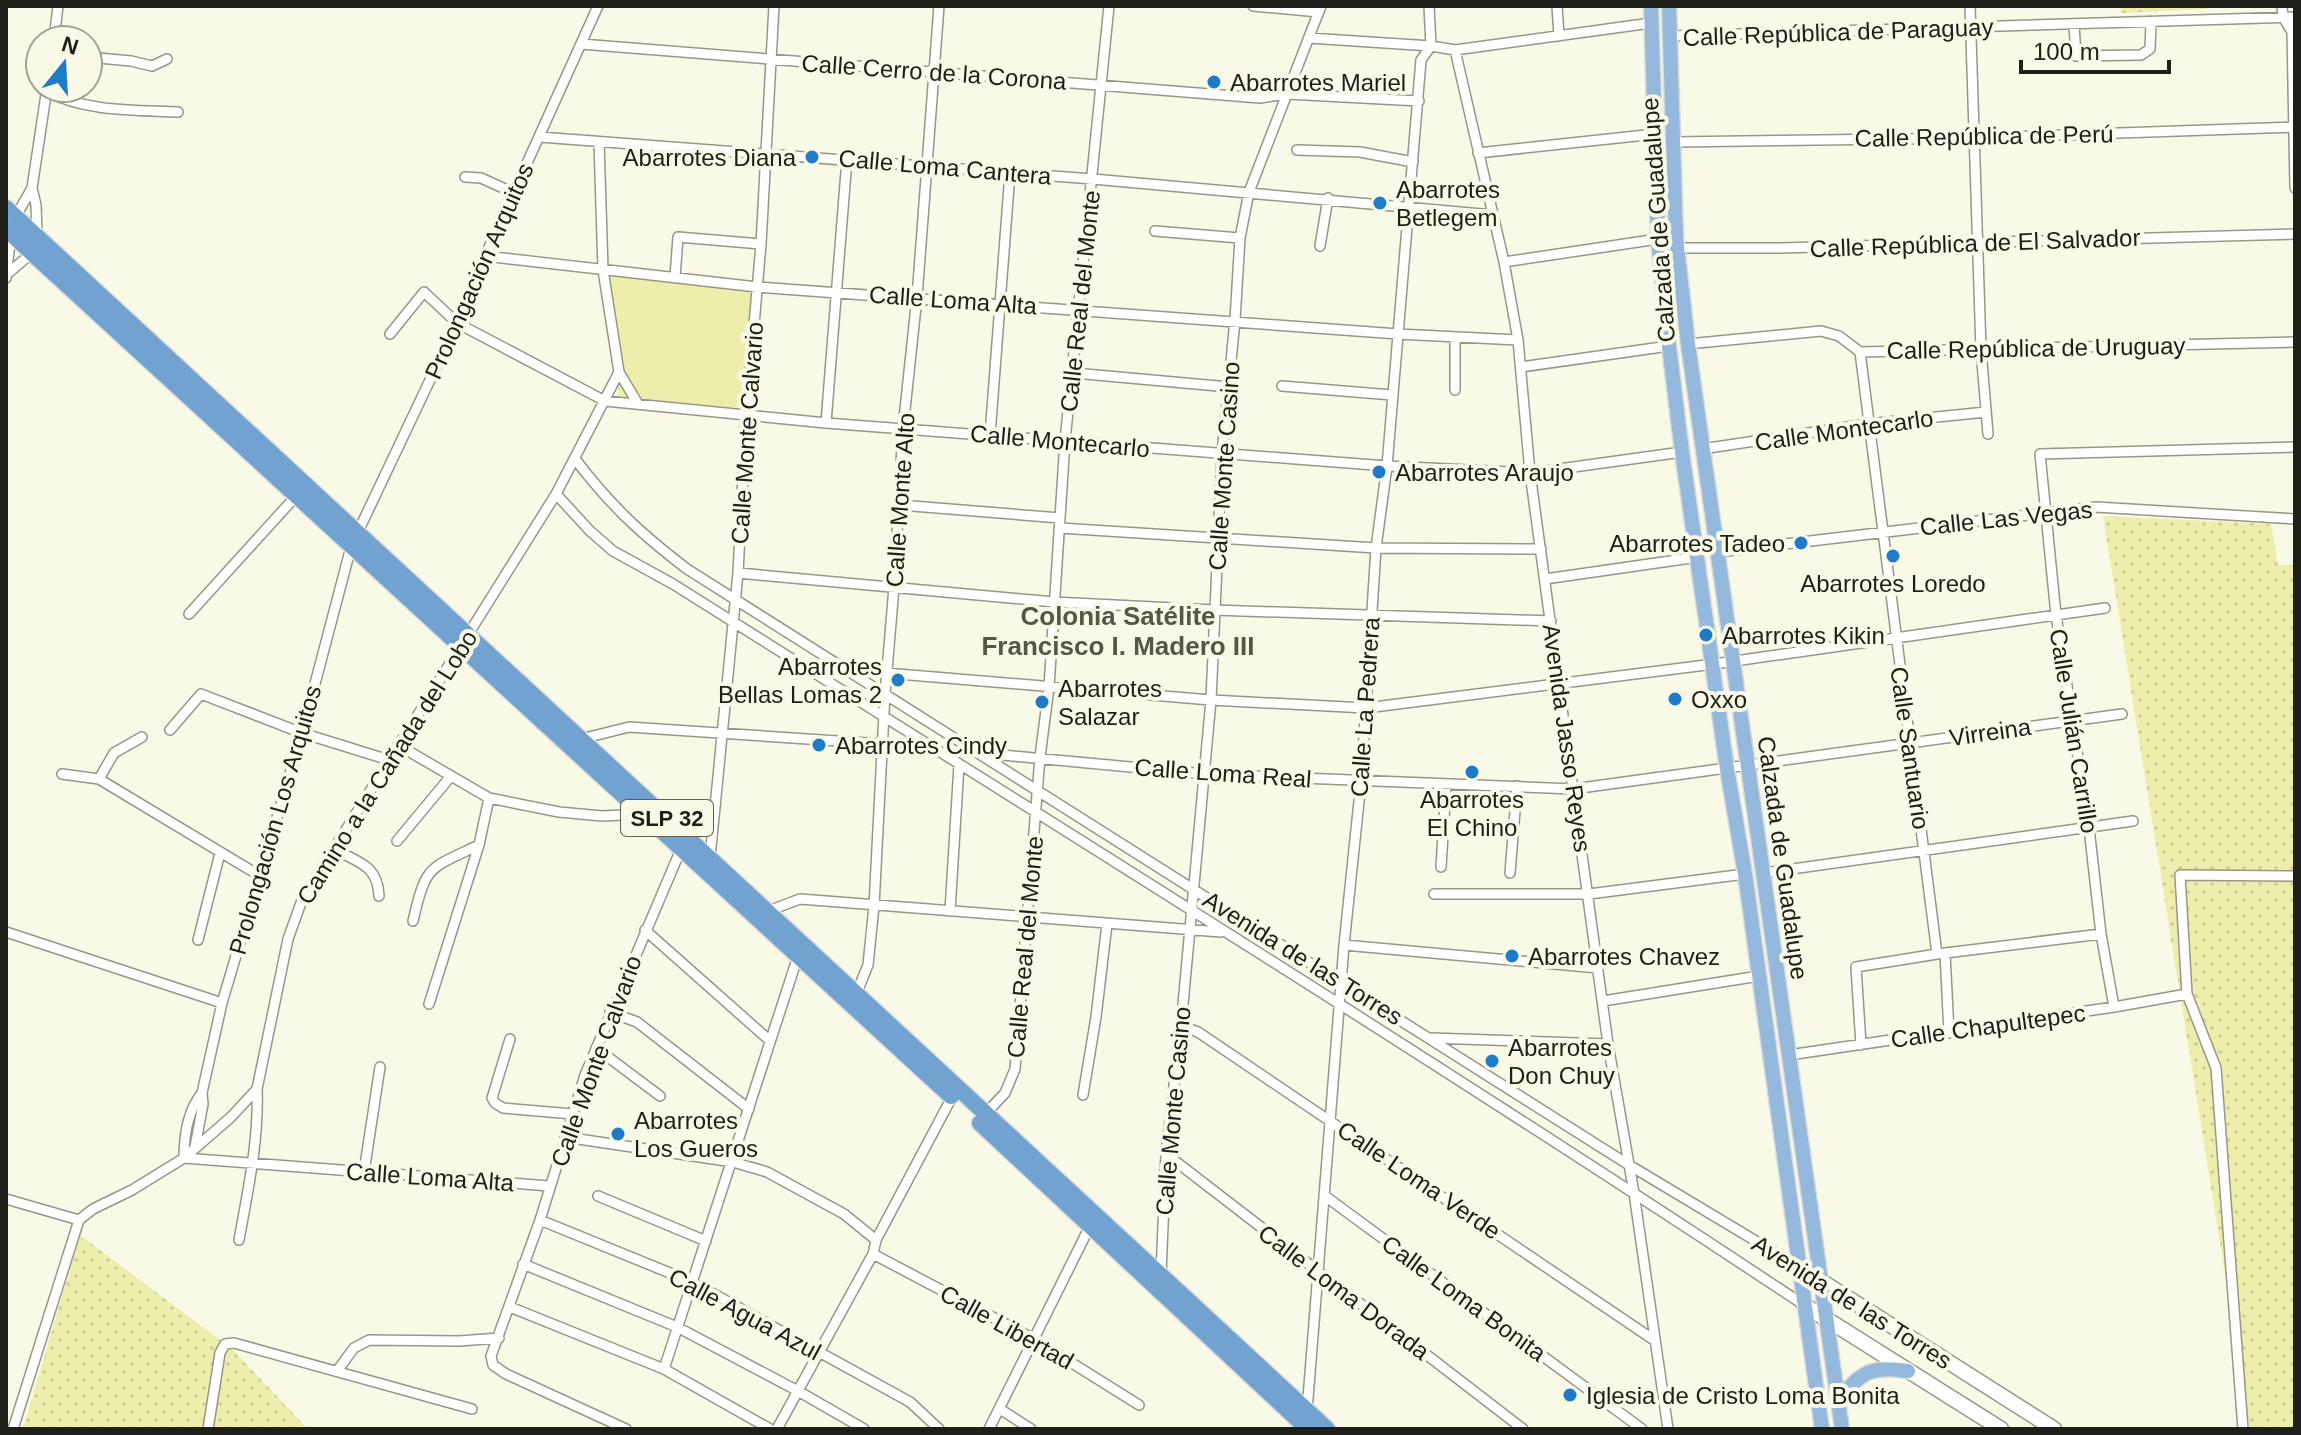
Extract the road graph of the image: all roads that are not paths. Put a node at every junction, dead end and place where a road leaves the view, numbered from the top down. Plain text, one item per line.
1 (598, 6) edge
2 (774, 6) edge
3 (939, 6) edge
4 (1109, 6) edge
5 (1253, 6) edge
6 (1429, 6) edge
7 (1557, 6) edge
8 (1651, 6) edge
9 (1669, 6) edge
10 (1970, 6) edge
11 (2282, 6) edge
12 (1320, 9) edge
13 (2283, 17) junction
14 (2295, 17) edge
15 (2151, 22) junction
16 (1651, 23) junction
17 (2074, 25) junction
18 (1971, 28) junction
19 (2293, 28) edge
20 (1559, 36) junction
21 (1670, 36) junction
22 (1309, 38) junction
23 (581, 44) junction
24 (1431, 46) junction
25 (1455, 50) junction
26 (104, 58) edge
27 (167, 59) dead end
28 (770, 59) junction
29 (934, 72) junction
30 (1102, 85) junction
31 (1287, 94) junction
32 (1419, 101) junction
33 (44, 104) edge
34 (83, 104) edge
35 (178, 112) dead end
36 (2294, 127) edge
37 (1655, 134) junction
38 (540, 137) junction
39 (1974, 138) junction
40 (599, 142) junction
41 (1673, 142) junction
42 (1297, 150) dead end
43 (1478, 153) junction
44 (766, 154) junction
45 (847, 159) junction
46 (1413, 162) junction
47 (927, 166) junction
48 (1010, 173) junction
49 (465, 177) dead end
50 (1093, 179) junction
51 (32, 188) junction
52 (2295, 188) edge
53 (1249, 192) junction
54 (514, 193) junction
55 (1328, 198) junction
56 (1410, 206) junction
57 (1493, 215) junction
58 (10, 222) edge
59 (1155, 231) dead end
60 (2295, 234) edge
61 (37, 235) junction
62 (1240, 238) junction
63 (1658, 239) junction
64 (761, 244) junction
65 (1977, 244) junction
66 (1320, 246) dead end
67 (1677, 248) junction
68 (32, 253) junction
69 (485, 256) junction
70 (1504, 262) junction
71 (603, 270) junction
72 (6, 276) edge
73 (675, 277) junction
74 (757, 287) junction
75 (838, 291) junction
76 (917, 297) junction
77 (1001, 304) junction
78 (1079, 309) junction
79 (1235, 320) junction
80 (457, 323) junction
81 (390, 334) dead end
82 (1398, 334) junction
83 (1455, 337) junction
84 (1518, 340) junction
85 (2295, 342) edge
86 (1688, 344) junction
87 (1669, 346) junction
88 (1981, 350) junction
89 (1860, 352) junction
90 (1521, 367) junction
91 (619, 372) junction
92 (1074, 373) junction
93 (1282, 386) dead end
94 (1229, 387) junction
95 (1455, 390) dead end
96 (1392, 395) junction
97 (605, 401) junction
98 (638, 404) junction
99 (1986, 412) junction
100 (746, 417) junction
101 (826, 423) junction
102 (1868, 424) junction
103 (903, 428) junction
104 (1988, 434) dead end
105 (990, 435) junction
106 (1065, 441) junction
107 (2295, 447) edge
108 (1702, 449) junction
109 (1682, 452) junction
110 (1222, 453) junction
111 (575, 459) junction
112 (1387, 466) junction
113 (1530, 473) junction
114 (556, 494) junction
115 (296, 496) junction
116 (900, 505) junction
117 (2045, 512) junction
118 (2295, 519) edge
119 (1060, 523) junction
120 (1882, 532) junction
121 (1217, 537) junction
122 (354, 540) junction
123 (1376, 548) junction
124 (1541, 549) junction
125 (1718, 552) junction
126 (1698, 557) junction
127 (738, 573) junction
128 (1545, 579) junction
129 (894, 587) junction
130 (735, 600) junction
131 (1054, 602) junction
132 (2105, 608) dead end
133 (1214, 610) junction
134 (189, 614) dead end
135 (1371, 615) junction
136 (2056, 615) junction
137 (1551, 621) junction
138 (734, 622) junction
139 (1896, 638) junction
140 (464, 642) junction
141 (1732, 661) junction
142 (1714, 664) junction
143 (886, 673) junction
144 (1559, 682) junction
145 (1049, 687) junction
146 (885, 694) junction
147 (1211, 700) junction
148 (1366, 708) junction
149 (2122, 714) dead end
150 (884, 717) junction
151 (2073, 721) junction
152 (170, 730) dead end
153 (302, 733) junction
154 (724, 735) junction
155 (142, 737) dead end
156 (581, 740) junction
157 (882, 743) junction
158 (1910, 744) junction
159 (398, 745) junction
160 (932, 747) junction
161 (978, 753) junction
162 (1040, 757) junction
163 (389, 760) junction
164 (959, 765) junction
165 (1746, 766) junction
166 (1727, 769) junction
167 (62, 774) dead end
168 (1205, 774) junction
169 (451, 776) junction
170 (99, 779) junction
171 (1361, 782) junction
172 (1446, 786) junction
173 (1517, 786) junction
174 (1573, 789) junction
175 (1038, 791) junction
176 (489, 798) junction
177 (1037, 813) junction
178 (643, 814) junction
179 (2133, 821) dead end
180 (2089, 828) junction
181 (397, 841) dead end
182 (479, 845) junction
183 (681, 849) junction
184 (335, 850) junction
185 (1924, 852) junction
186 (220, 853) junction
187 (710, 858) junction
188 (1441, 867) dead end
189 (1510, 873) dead end
190 (1764, 873) junction
191 (1745, 874) junction
192 (260, 876) junction
193 (2295, 876) edge
194 (1193, 889) junction
195 (1434, 894) dead end
196 (1589, 894) junction
197 (379, 896) dead end
198 (874, 906) junction
199 (1190, 910) junction
200 (768, 911) junction
201 (950, 911) junction
202 (1028, 917) junction
203 (413, 921) dead end
204 (1107, 924) junction
205 (645, 930) junction
206 (1189, 930) junction
207 (6, 932) edge
208 (1225, 932) junction
209 (2101, 934) junction
210 (198, 940) dead end
211 (1344, 945) junction
212 (1941, 953) junction
213 (798, 956) junction
214 (1598, 968) junction
215 (1759, 976) junction
216 (1341, 982) junction
217 (857, 992) junction
218 (2187, 994) junction
219 (1603, 1001) junction
220 (222, 1003) junction
221 (429, 1004) dead end
222 (1339, 1004) junction
223 (2114, 1007) junction
224 (610, 1012) junction
225 (1181, 1026) junction
226 (1949, 1033) junction
227 (1430, 1038) junction
228 (510, 1039) dead end
229 (769, 1040) junction
230 (1608, 1044) junction
231 (1861, 1045) junction
232 (596, 1048) junction
233 (1789, 1055) junction
234 (380, 1067) dead end
235 (257, 1089) junction
236 (202, 1093) junction
237 (1083, 1095) dead end
238 (660, 1096) dead end
239 (952, 1097) junction
240 (749, 1109) junction
241 (986, 1113) junction
242 (573, 1114) junction
243 (1331, 1120) junction
244 (565, 1137) junction
245 (195, 1148) junction
246 (1166, 1154) junction
247 (184, 1158) junction
248 (733, 1162) junction
249 (253, 1164) junction
250 (1629, 1165) junction
251 (364, 1172) junction
252 (549, 1186) junction
253 (1807, 1188) junction
254 (1789, 1190) junction
255 (1634, 1193) junction
256 (598, 1196) dead end
257 (1325, 1196) junction
258 (6, 1199) edge
259 (79, 1220) junction
260 (540, 1220) junction
261 (1090, 1226) junction
262 (239, 1240) dead end
263 (876, 1240) junction
264 (706, 1241) junction
265 (873, 1254) junction
266 (523, 1264) junction
267 (1799, 1267) junction
268 (1318, 1272) junction
269 (1161, 1274) junction
270 (1821, 1281) junction
271 (692, 1282) junction
272 (1804, 1305) junction
273 (510, 1307) junction
274 (1829, 1321) junction
275 (677, 1327) junction
276 (499, 1338) junction
277 (1032, 1338) junction
278 (1654, 1340) junction
279 (818, 1353) junction
280 (1958, 1368) junction
281 (664, 1369) junction
282 (337, 1371) junction
283 (1908, 1371) junction
284 (798, 1391) junction
285 (1942, 1392) junction
286 (1838, 1401) junction
287 (1139, 1405) dead end
288 (472, 1409) dead end
289 (1000, 1409) junction
290 (1307, 1411) junction
291 (13, 1429) edge
292 (208, 1429) edge
293 (626, 1429) edge
294 (770, 1429) edge
295 (777, 1429) edge
296 (864, 1429) edge
297 (939, 1429) edge
298 (989, 1429) edge
299 (1031, 1429) edge
300 (1308, 1429) edge
301 (1327, 1429) edge
302 (1523, 1429) edge
303 (1642, 1429) edge
304 (1668, 1429) edge
305 (1822, 1429) edge
306 (1842, 1429) edge
307 (2001, 1429) edge
308 (2054, 1429) edge
309 (2243, 1429) edge

1 - 23 street, Prolongación Arquitos
2 - 28 street, Calle Monte Calvario
3 - 29 street, Calle Monte Alto
4 - 30 street, Calle Real del Monte
5 - 12 street
6 - 24 street, Calle La Pedrera
7 - 20 street
8 - 16 main road, Calzada de Guadalupe
9 - 21 main road, Calzada de Guadalupe
10 - 18 street
11 - 13 street
12 - 22 street, Calle Monte Casino
13 - 14 street, Calle República de Paraguay
13 - 15 street, Calle República de Paraguay
13 - 19 street
15 - 17 street, Calle República de Paraguay
15 - 17 street
16 - 20 street
16 - 37 main road, Calzada de Guadalupe
17 - 18 street, Calle República de Paraguay
18 - 21 street, Calle República de Paraguay
18 - 39 street
19 - 36 street
20 - 25 street
21 - 41 main road, Calzada de Guadalupe
22 - 24 street
22 - 31 street, Calle Monte Casino
23 - 28 street, Calle Cerro de la Corona
23 - 38 street, Prolongación Arquitos
24 - 25 street
24 - 32 street, Calle La Pedrera
25 - 43 street, Avenida Jasso Reyes
26 - 27 street
28 - 29 street, Calle Cerro de la Corona
28 - 44 street, Calle Monte Calvario
29 - 30 street, Calle Cerro de la Corona
29 - 47 street, Calle Monte Alto
30 - 31 street, Calle Cerro de la Corona
30 - 50 street, Calle Real del Monte
31 - 32 street, Calle Cerro de la Corona
31 - 53 street, Calle Monte Casino
32 - 46 street, Calle La Pedrera
33 - 51 street
34 - 35 street
36 - 39 street, Calle República de Perú
36 - 52 street
37 - 43 street
37 - 63 main road, Calzada de Guadalupe
38 - 40 street, Calle Loma Cantera
38 - 54 street, Prolongación Arquitos
39 - 41 street, Calle República de Perú
39 - 65 street
40 - 44 street, Calle Loma Cantera
40 - 71 street
41 - 67 main road, Calzada de Guadalupe
42 - 46 street
43 - 57 street, Avenida Jasso Reyes
44 - 45 street, Calle Loma Cantera
44 - 64 street, Calle Monte Calvario
45 - 47 street, Calle Loma Cantera
45 - 75 street
46 - 56 street, Calle La Pedrera
47 - 48 street, Calle Loma Cantera
47 - 76 street, Calle Monte Alto
48 - 50 street, Calle Loma Cantera
48 - 77 street
49 - 54 street
50 - 53 street, Calle Loma Cantera
50 - 78 street, Calle Real del Monte
51 - 58 street
51 - 61 street
53 - 55 street, Calle Loma Cantera
53 - 62 street, Calle Monte Casino
54 - 69 street, Prolongación Arquitos
55 - 56 street, Calle Loma Cantera
55 - 66 street
56 - 57 street, Calle Loma Cantera
56 - 82 street, Calle La Pedrera
57 - 70 street, Avenida Jasso Reyes
58 - 61 highway, SLP 32
58 - 68 highway, SLP 32
58 - 72 street
59 - 62 street
60 - 65 street, Calle República de El Salvador
61 - 122 highway, SLP 32
62 - 79 street, Calle Monte Casino
63 - 67 street, Calle República de El Salvador
63 - 70 street
63 - 87 main road, Calzada de Guadalupe
64 - 73 street
64 - 74 street, Calle Monte Calvario
65 - 67 street, Calle República de El Salvador
65 - 88 street
67 - 86 main road, Calzada de Guadalupe
68 - 72 street
68 - 115 highway, SLP 32
69 - 71 street, Calle Loma Alta
69 - 80 street, Prolongación Arquitos
70 - 84 street, Avenida Jasso Reyes
71 - 73 street, Calle Loma Alta
71 - 91 street
73 - 74 street, Calle Loma Alta
74 - 75 street, Calle Loma Alta
74 - 100 street, Calle Monte Calvario
75 - 76 street, Calle Loma Alta
75 - 101 street
76 - 77 street, Calle Loma Alta
76 - 103 street, Calle Monte Alto
77 - 78 street, Calle Loma Alta
77 - 105 street
78 - 79 street, Calle Loma Alta
78 - 92 street, Calle Real del Monte
79 - 82 street, Calle Loma Alta
79 - 94 street, Calle Monte Casino
80 - 81 street, Calle Montecarlo
80 - 97 street, Calle Montecarlo
80 - 122 street, Prolongación Arquitos
82 - 83 street, Calle Loma Alta
82 - 96 street, Calle La Pedrera
83 - 84 street, Calle Loma Alta
83 - 95 street
84 - 90 street, Avenida Jasso Reyes
85 - 88 street, Calle República de Uruguay
86 - 89 street, Calle República de Uruguay
86 - 108 main road, Calzada de Guadalupe
87 - 90 street
87 - 109 main road, Calzada de Guadalupe
88 - 89 street, Calle República de Uruguay
88 - 99 street
89 - 102 street, Calle Santuario
90 - 113 street, Avenida Jasso Reyes
91 - 97 street, Camino a la Cañada del Lobo
91 - 98 street
92 - 94 street
92 - 106 street, Calle Real del Monte
93 - 96 street
94 - 110 street, Calle Monte Casino
96 - 112 street, Calle La Pedrera
97 - 98 street, Calle Montecarlo
97 - 111 street, Camino a la Cañada del Lobo
98 - 100 street, Calle Montecarlo
99 - 102 street, Calle Montecarlo
99 - 104 street
100 - 101 street, Calle Montecarlo
100 - 127 street, Calle Monte Calvario
101 - 103 street, Calle Montecarlo
102 - 108 street, Calle Montecarlo
102 - 120 street, Calle Santuario
103 - 105 street, Calle Montecarlo
103 - 116 street, Calle Monte Alto
105 - 106 street, Calle Montecarlo
106 - 110 street, Calle Montecarlo
106 - 119 street, Calle Real del Monte
107 - 117 street, Calle Julián Carrillo
108 - 125 main road, Calzada de Guadalupe
109 - 113 street, Calle Montecarlo
109 - 126 main road, Calzada de Guadalupe
110 - 112 street, Calle Montecarlo
110 - 121 street, Calle Monte Casino
111 - 114 street, Camino a la Cañada del Lobo
111 - 130 street, Avenida de las Torres
112 - 113 street, Calle Montecarlo
112 - 123 street, Calle La Pedrera
113 - 124 street, Avenida Jasso Reyes
114 - 138 street, Avenida de las Torres
114 - 140 street, Camino a la Cañada del Lobo
115 - 122 highway, SLP 32
115 - 134 street
116 - 119 street
116 - 129 street, Calle Monte Alto
117 - 118 street, Calle Las Vegas
117 - 120 street, Calle Las Vegas
117 - 136 street, Calle Julián Carrillo
119 - 121 street
119 - 131 street, Calle Real del Monte
120 - 125 street, Calle Las Vegas
120 - 139 street, Calle Santuario
121 - 123 street
121 - 133 street, Calle Monte Casino
122 - 140 highway, SLP 32
122 - 153 street, Prolongación Los Arquitos
123 - 124 street
123 - 135 street, Calle La Pedrera
124 - 128 street, Avenida Jasso Reyes
125 - 141 main road, Calzada de Guadalupe
126 - 128 street
126 - 142 main road, Calzada de Guadalupe
127 - 129 street
127 - 130 street, Calle Monte Calvario
128 - 137 street, Avenida Jasso Reyes
129 - 131 street
129 - 143 street, Calle Monte Alto
130 - 138 street, Calle Monte Calvario
130 - 146 street, Avenida de las Torres
131 - 133 street
131 - 145 street, Calle Real del Monte
132 - 136 street
133 - 135 street
133 - 147 street, Calle Monte Casino
135 - 137 street
135 - 148 street, Calle La Pedrera
136 - 139 street
136 - 151 street, Calle Julián Carrillo
137 - 144 street, Avenida Jasso Reyes
138 - 150 street, Avenida de las Torres
138 - 154 street, Calle Monte Calvario
139 - 141 street
139 - 158 street, Calle Santuario
140 - 156 highway, SLP 32
140 - 159 street, Camino a la Cañada del Lobo
140 - 178 highway, SLP 32
141 - 142 street
141 - 165 main road, Calzada de Guadalupe
142 - 144 street
142 - 166 main road, Calzada de Guadalupe
143 - 145 street
143 - 146 street, Calle Monte Alto
144 - 148 street
144 - 174 street, Avenida Jasso Reyes
145 - 147 street
145 - 162 street, Calle Real del Monte
146 - 150 street, Calle Monte Alto
146 - 161 street, Avenida de las Torres
147 - 148 street
147 - 168 street, Calle Monte Casino
148 - 171 street, Calle La Pedrera
149 - 151 street, Virreina
150 - 157 street, Calle Monte Alto
150 - 160 street, Avenida de las Torres
151 - 158 street, Virreina
151 - 180 street, Calle Julián Carrillo
152 - 153 street
153 - 163 street
153 - 192 street, Prolongación Los Arquitos
154 - 156 street
154 - 157 street
154 - 187 street, Calle Monte Calvario
155 - 170 street
156 - 187 highway, SLP 32
157 - 160 street
157 - 198 street, Calle Monte Alto
158 - 165 street, Virreina
158 - 185 street, Calle Santuario
159 - 163 street, Camino a la Cañada del Lobo
159 - 169 street
160 - 164 street, Avenida de las Torres
161 - 162 street, Calle Loma Real
161 - 175 street, Avenida de las Torres
162 - 168 street, Calle Loma Real
162 - 175 street, Calle Real del Monte
163 - 184 street, Camino a la Cañada del Lobo
164 - 177 street, Avenida de las Torres
164 - 201 street
165 - 166 street, Virreina
165 - 190 main road, Calzada de Guadalupe
166 - 174 street, Virreina
166 - 191 main road, Calzada de Guadalupe
167 - 170 street
168 - 171 street, Calle Loma Real
168 - 194 street, Calle Monte Casino
169 - 176 street
169 - 181 street
170 - 186 street
171 - 172 street, Calle Loma Real
171 - 211 street, Calle La Pedrera
172 - 173 street, Calle Loma Real
172 - 188 street
173 - 174 street, Calle Loma Real
173 - 189 street
174 - 196 street, Avenida Jasso Reyes
175 - 177 street, Calle Real del Monte
175 - 194 street, Avenida de las Torres
176 - 178 street
176 - 182 street
177 - 199 street, Avenida de las Torres
177 - 202 street, Calle Real del Monte
178 - 183 highway, SLP 32
179 - 180 street
180 - 185 street
180 - 209 street, Calle Julián Carrillo
182 - 203 street
182 - 221 street
183 - 205 street, Calle Monte Calvario
183 - 213 highway, SLP 32
184 - 197 street
184 - 235 street, Camino a la Cañada del Lobo
185 - 190 street
185 - 212 street, Calle Santuario
186 - 192 street
186 - 210 street
187 - 200 highway, SLP 32
190 - 233 main road, Calzada de Guadalupe
191 - 196 street
191 - 215 main road, Calzada de Guadalupe
192 - 220 street, Prolongación Los Arquitos
193 - 218 street
194 - 199 street, Calle Monte Casino
194 - 216 street, Avenida de las Torres
195 - 196 street
196 - 214 street, Avenida Jasso Reyes
198 - 200 street
198 - 201 street
198 - 217 street, Calle Monte Alto
199 - 206 street, Calle Monte Casino
199 - 208 street, Avenida de las Torres
200 - 217 highway, SLP 32
201 - 202 street
202 - 204 street
202 - 241 street, Calle Real del Monte
204 - 206 street
204 - 237 street
205 - 224 street, Calle Monte Calvario
205 - 229 street
206 - 208 street
206 - 225 street, Calle Monte Casino
207 - 220 street
208 - 222 street, Avenida de las Torres
209 - 212 street
209 - 223 street, Calle Julián Carrillo
211 - 214 street
211 - 216 street, Calle La Pedrera
212 - 226 street, Calle Santuario
212 - 231 street
213 - 229 street
213 - 239 highway, SLP 32
214 - 219 street, Avenida Jasso Reyes
215 - 219 street
215 - 254 main road, Calzada de Guadalupe
216 - 222 street, Calle La Pedrera
216 - 227 street, Avenida de las Torres
217 - 241 highway, SLP 32
218 - 223 street, Calle Chapultepec
218 - 309 street
219 - 230 street, Avenida Jasso Reyes
220 - 236 street, Prolongación Los Arquitos
222 - 243 street, Calle La Pedrera
222 - 255 street, Avenida de las Torres
223 - 226 street, Calle Chapultepec
224 - 232 street, Calle Monte Calvario
224 - 240 street
225 - 243 street, Calle Loma Verde
225 - 246 street, Calle Monte Casino
226 - 231 street, Calle Chapultepec
227 - 230 street
227 - 250 street, Avenida de las Torres
228 - 242 street
229 - 240 street
230 - 250 street, Avenida Jasso Reyes
231 - 233 street, Calle Chapultepec
232 - 238 street
232 - 242 street, Calle Monte Calvario
233 - 253 main road, Calzada de Guadalupe
234 - 251 street
235 - 245 street
235 - 249 street, Camino a la Cañada del Lobo
236 - 245 street, Prolongación Los Arquitos
236 - 247 street, Prolongación Los Arquitos
239 - 261 highway, SLP 32
239 - 263 street
240 - 248 street
241 - 269 highway, SLP 32
242 - 244 street, Calle Monte Calvario
243 - 257 street, Calle La Pedrera
243 - 278 street, Calle Loma Verde
244 - 248 street
244 - 252 street, Calle Monte Calvario
245 - 247 street
246 - 268 street, Calle Loma Dorada
246 - 269 street, Calle Monte Casino
247 - 249 street, Calle Loma Alta
247 - 259 street
248 - 263 street
248 - 264 street
249 - 251 street, Calle Loma Alta
249 - 262 street, Camino a la Cañada del Lobo
250 - 255 street, Avenida Jasso Reyes
250 - 267 street, Avenida de las Torres
251 - 252 street, Calle Loma Alta
252 - 260 street, Calle Loma Alta
253 - 254 main road
253 - 270 main road, Calzada de Guadalupe
254 - 267 main road, Calzada de Guadalupe
255 - 272 street, Avenida de las Torres
255 - 278 street, Avenida Jasso Reyes
256 - 264 street
257 - 268 street, Calle La Pedrera
257 - 303 street, Calle Loma Bonita
258 - 259 street
259 - 291 street
260 - 266 street, Calle Loma Alta
260 - 271 street, Calle Agua Azul
261 - 277 street
261 - 300 highway, SLP 32
263 - 265 street
264 - 271 street
265 - 277 street, Calle Libertad
265 - 279 street
266 - 273 street, Calle Loma Alta
266 - 275 street
267 - 270 main road, Avenida de las Torres
267 - 272 main road, Calzada de Guadalupe
268 - 290 street, Calle La Pedrera
268 - 302 street, Calle Loma Dorada
269 - 290 highway, SLP 32
270 - 274 main road, Calzada de Guadalupe
270 - 280 main road, Avenida de las Torres
271 - 275 street
271 - 279 street, Calle Agua Azul
272 - 274 main road, Avenida de las Torres
272 - 305 main road, Calzada de Guadalupe
273 - 276 street
273 - 281 street
274 - 283 main road, Avenida de las Torres
274 - 286 main road, Calzada de Guadalupe
275 - 281 street
275 - 284 street
276 - 282 street
276 - 293 street
277 - 287 street, Calle Libertad
277 - 289 street
278 - 304 street, Avenida Jasso Reyes
279 - 284 street
279 - 297 street, Calle Agua Azul
280 - 285 main road
280 - 308 main road, Avenida de las Torres
281 - 294 street
282 - 288 street
282 - 292 street
283 - 285 main road, Avenida de las Torres
283 - 286 main road
284 - 295 street
284 - 296 street
285 - 307 main road, Avenida de las Torres
286 - 306 main road, Calzada de Guadalupe
289 - 298 street
289 - 299 street
290 - 301 highway, SLP 32

